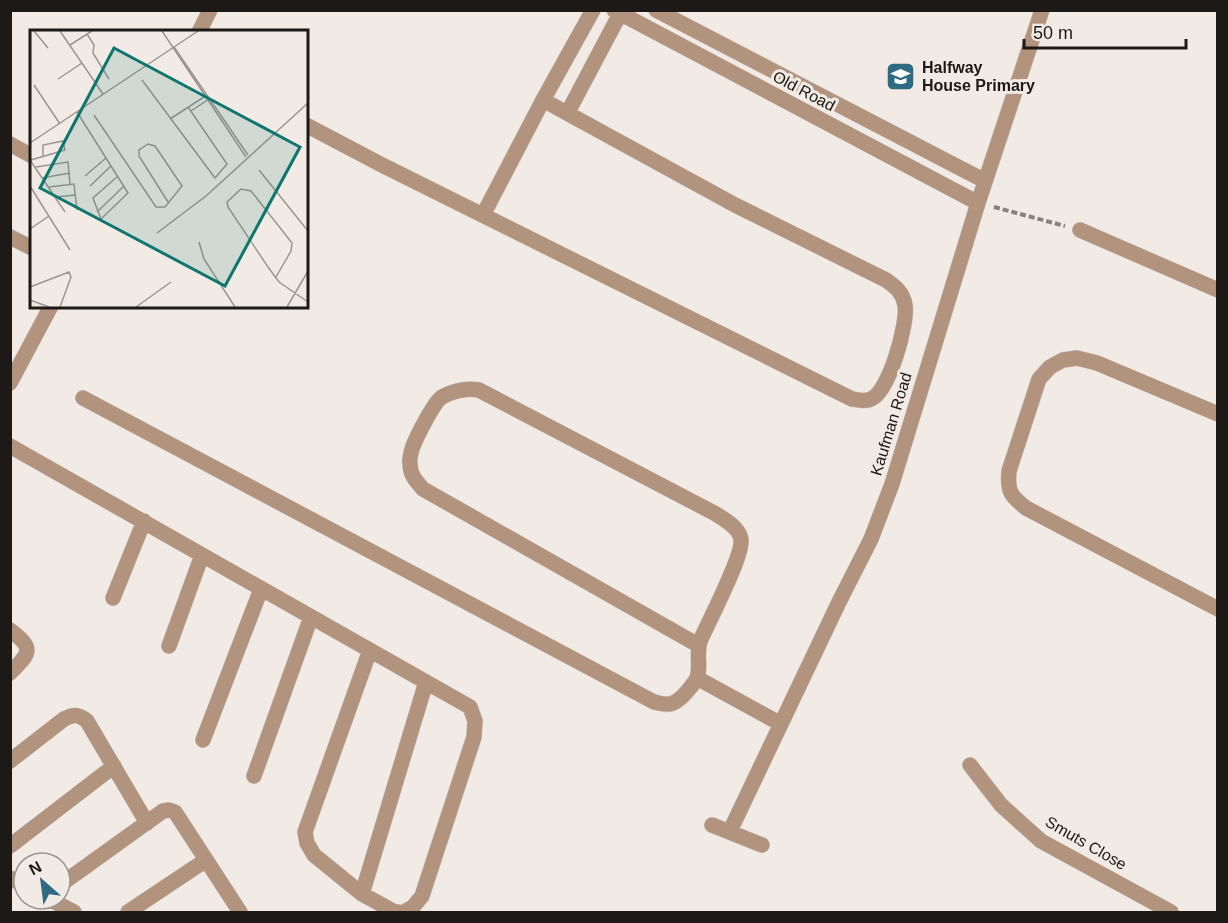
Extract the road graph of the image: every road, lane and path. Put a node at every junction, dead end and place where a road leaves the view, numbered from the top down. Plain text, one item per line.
1 (210, 10) edge
2 (592, 10) edge
3 (656, 10) edge
4 (1042, 10) edge
5 (619, 12) edge
6 (200, 30) edge
7 (543, 100) junction
8 (568, 112) junction
9 (308, 126) edge
10 (10, 144) edge
11 (30, 155) edge
12 (986, 181) junction
13 (978, 203) junction
14 (483, 215) junction
15 (1080, 230) joint
16 (10, 237) edge
17 (30, 247) edge
18 (1218, 290) edge
19 (50, 308) edge
20 (10, 383) edge
21 (83, 398) dead end
22 (1218, 414) edge
23 (10, 446) edge
24 (144, 521) junction
25 (202, 555) junction
26 (261, 589) junction
27 (113, 598) dead end
28 (1218, 609) edge
29 (311, 617) junction
30 (10, 630) edge
31 (698, 645) junction
32 (169, 646) dead end
33 (370, 650) junction
34 (10, 673) edge
35 (698, 678) junction
36 (426, 682) junction
37 (781, 724) junction
38 (203, 740) dead end
39 (10, 761) edge
40 (970, 765) dead end
41 (114, 766) junction
42 (254, 776) dead end
43 (147, 823) junction
44 (712, 825) dead end
45 (730, 831) junction
46 (762, 845) dead end
47 (10, 846) edge
48 (206, 860) junction
49 (72, 876) edge
50 (362, 894) junction
51 (128, 912) edge
52 (240, 912) edge
53 (398, 912) edge
54 (404, 912) edge
55 (1171, 912) edge

1 - 6 street
2 - 7 street
3 - 12 street, Old Road
4 - 12 street, Kaufman Road
5 - 8 street
5 - 13 street, Old Road
7 - 8 street
7 - 14 street
8 - 14 street
9 - 14 street
10 - 11 street
12 - 13 street, Kaufman Road
13 - 15 path
13 - 37 street, Kaufman Road
15 - 18 street
16 - 17 street
19 - 20 street
21 - 35 street
22 - 28 street
23 - 24 street
24 - 25 street
24 - 27 street
25 - 26 street
25 - 32 street
26 - 29 street
26 - 38 street
29 - 33 street
29 - 42 street
30 - 34 street
31 - 31 street
31 - 35 street
33 - 36 street
33 - 50 street
35 - 37 street
36 - 50 street
36 - 54 street
37 - 45 street, Kaufman Road
39 - 41 street
40 - 55 street, Smuts Close
41 - 43 street
41 - 47 street
43 - 48 street
43 - 49 street
44 - 45 street
45 - 46 street
48 - 51 street
48 - 52 street
50 - 53 street

